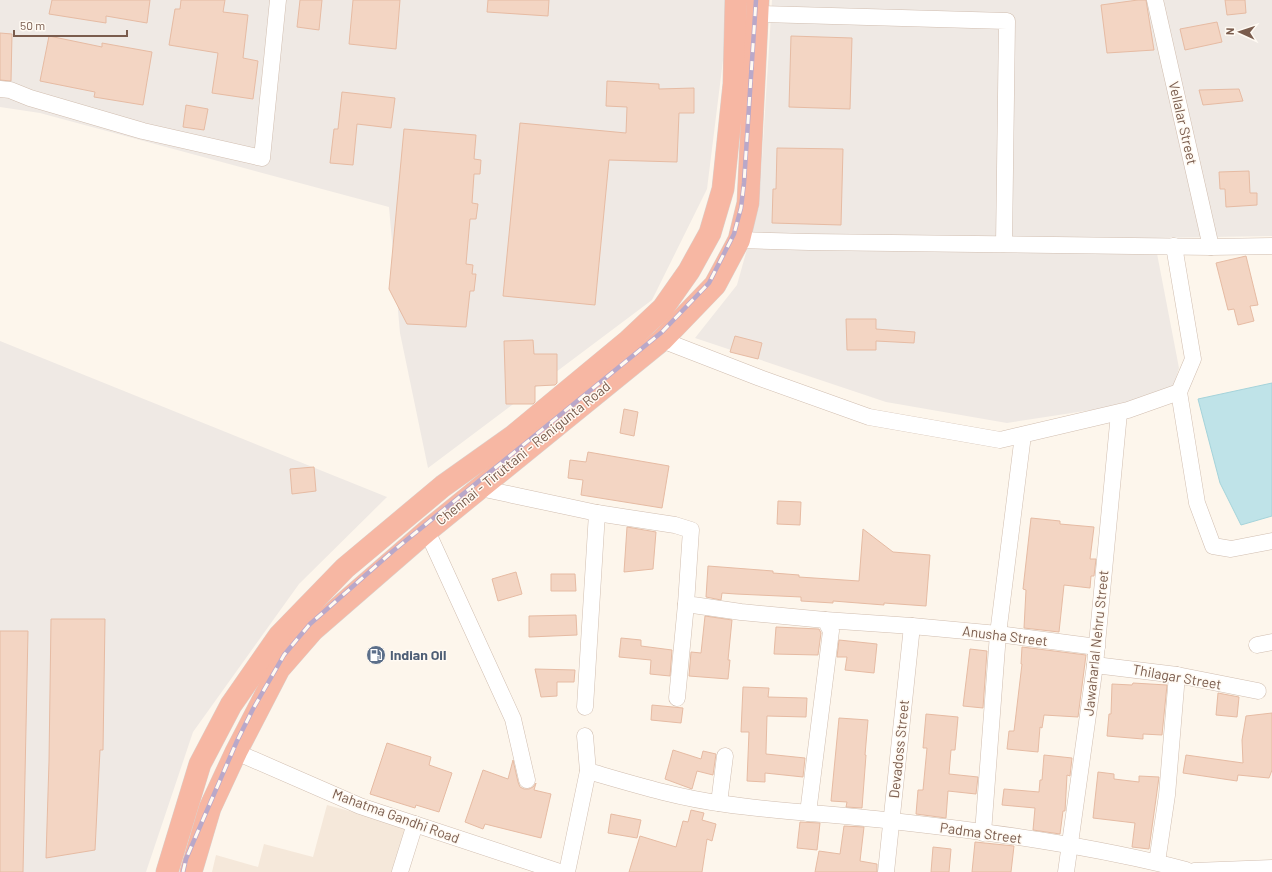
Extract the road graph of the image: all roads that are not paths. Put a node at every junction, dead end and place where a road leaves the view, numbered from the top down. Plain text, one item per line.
1 (278, 0) edge
2 (736, 0) edge
3 (1154, 0) edge
4 (758, 7) edge
5 (0, 89) edge
6 (739, 240) junction
7 (1004, 244) junction
8 (1174, 246) junction
9 (1272, 246) edge
10 (1211, 247) junction
11 (662, 340) junction
12 (1179, 392) junction
13 (1119, 412) junction
14 (1023, 435) junction
15 (480, 488) junction
16 (598, 513) junction
17 (427, 531) junction
18 (1272, 541) edge
19 (686, 604) junction
20 (825, 620) junction
21 (912, 626) junction
22 (998, 634) junction
23 (1097, 647) junction
24 (1095, 665) junction
25 (1177, 675) junction
26 (1258, 691) dead end
27 (677, 698) dead end
28 (585, 707) dead end
29 (585, 736) dead end
30 (236, 752) junction
31 (725, 756) dead end
32 (588, 771) junction
33 (527, 780) dead end
34 (719, 803) junction
35 (808, 813) junction
36 (891, 821) junction
37 (415, 824) junction
38 (983, 833) junction
39 (1070, 845) junction
40 (1157, 862) junction
41 (1272, 868) edge
42 (167, 872) edge
43 (191, 872) edge
44 (400, 872) edge
45 (560, 872) edge
46 (568, 872) edge
47 (886, 872) edge
48 (1066, 872) edge

1 - 5 street
2 - 42 highway, Chennai - Tiruttani - Renigunta Road
3 - 10 street, Vellalar Street
4 - 6 highway, Chennai - Tiruttani - Renigunta Road
4 - 7 street
6 - 7 street
6 - 11 highway, Chennai - Tiruttani - Renigunta Road
7 - 8 street
8 - 10 street
8 - 12 street
9 - 10 street
11 - 14 street
11 - 15 highway, Chennai - Tiruttani - Renigunta Road
12 - 13 street
12 - 18 street
13 - 14 street
13 - 23 street, Jawaharlal Nehru Street
14 - 22 street
15 - 16 street
15 - 17 highway, Chennai - Tiruttani - Renigunta Road
16 - 19 street
16 - 28 street
17 - 30 highway, Chennai - Tiruttani - Renigunta Road
17 - 33 street
19 - 20 street, Anusha Street
19 - 27 street
20 - 21 street, Anusha Street
20 - 35 street
21 - 22 street, Anusha Street
21 - 36 street, Devadoss Street
22 - 23 street, Anusha Street
22 - 38 street
23 - 24 street, Jawaharlal Nehru Street
24 - 25 street, Thilagar Street
24 - 39 street, Jawaharlal Nehru Street
25 - 26 street, Thilagar Street
25 - 40 street
29 - 32 street
30 - 37 street, Mahatma Gandhi Road
30 - 43 highway, Chennai - Tiruttani - Renigunta Road
31 - 34 street
32 - 34 street, Padma Street
32 - 46 street
34 - 35 street, Padma Street
35 - 36 street, Padma Street
36 - 38 street, Padma Street
36 - 47 street, Devadoss Street
37 - 44 street
37 - 45 street, Mahatma Gandhi Road
38 - 39 street, Padma Street
39 - 40 street, Padma Street
39 - 48 street, Jawaharlal Nehru Street
40 - 41 street, Padma Street

